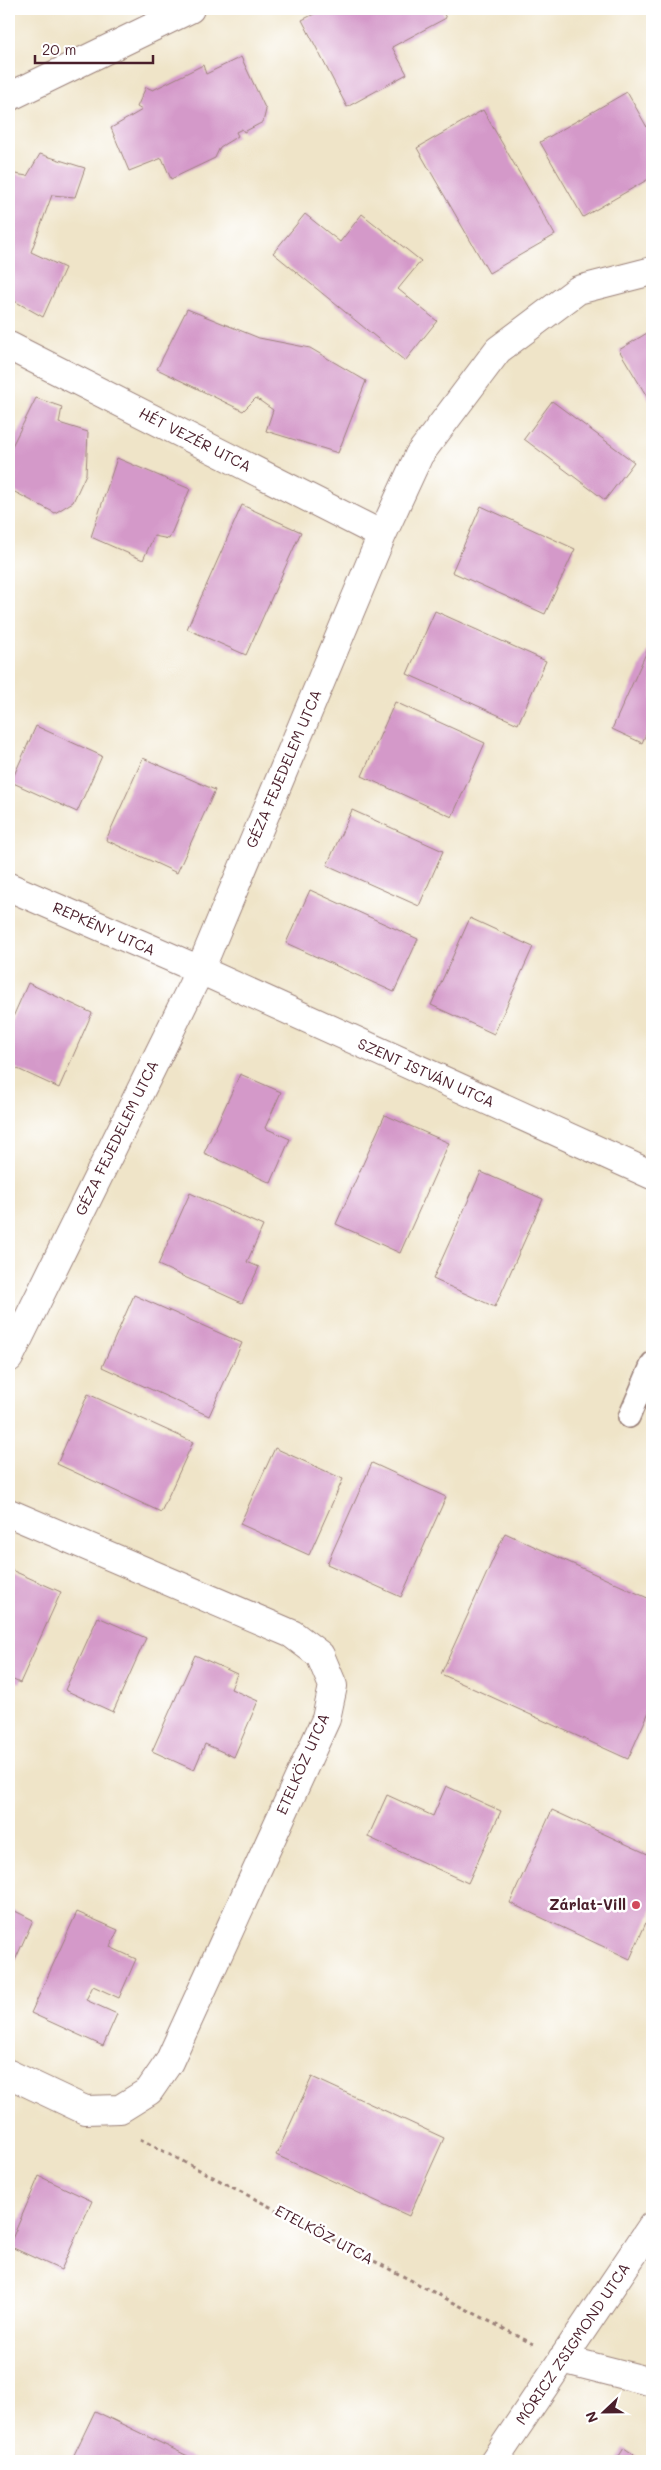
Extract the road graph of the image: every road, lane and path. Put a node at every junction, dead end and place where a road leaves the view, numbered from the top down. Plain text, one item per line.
1 (190, 9) edge
2 (9, 97) edge
3 (652, 271) edge
4 (9, 346) edge
5 (382, 535) junction
6 (9, 887) edge
7 (200, 970) junction
8 (652, 1175) edge
9 (9, 1358) edge
10 (652, 1363) edge
11 (629, 1417) dead end
12 (9, 1513) edge
13 (9, 2074) edge
14 (138, 2138) dead end
15 (652, 2226) edge
16 (562, 2359) junction
17 (652, 2382) edge
18 (494, 2461) edge

1 - 2 street
3 - 5 street, GÉZA FEJEDELEM UTCA
4 - 5 street, HÉT VEZÉR UTCA
5 - 7 street, GÉZA FEJEDELEM UTCA
6 - 7 street, REPKÉNY UTCA
7 - 8 street, SZENT ISTVÁN UTCA
7 - 9 street, GÉZA FEJEDELEM UTCA
10 - 11 lane
12 - 13 street, ETELKÖZ UTCA
14 - 16 path, ETELKÖZ UTCA
15 - 16 street, MÓRICZ ZSIGMOND UTCA
16 - 17 street
16 - 18 street, MÓRICZ ZSIGMOND UTCA

